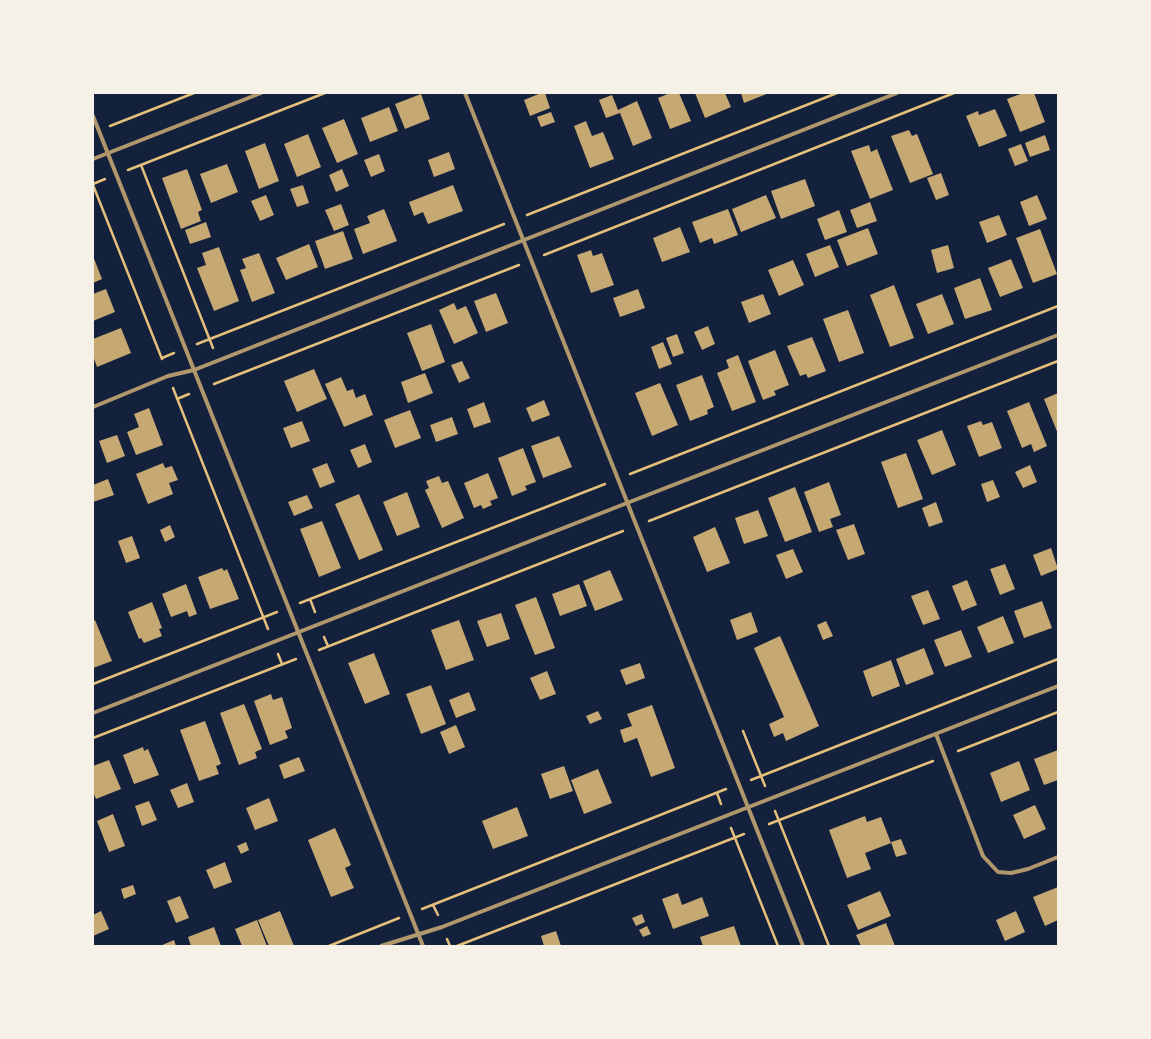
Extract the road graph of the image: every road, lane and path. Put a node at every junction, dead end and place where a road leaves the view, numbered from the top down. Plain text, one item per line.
1 (194, 93) edge
2 (261, 93) edge
3 (325, 93) edge
4 (465, 93) edge
5 (837, 93) edge
6 (897, 93) edge
7 (954, 93) edge
8 (93, 116) edge
9 (99, 130) junction
10 (108, 153) junction
11 (93, 159) edge
12 (140, 165) junction
13 (116, 175) junction
14 (93, 184) edge
15 (515, 220) junction
16 (523, 241) junction
17 (530, 260) junction
18 (1058, 306) edge
19 (1058, 335) edge
20 (210, 340) junction
21 (186, 349) junction
22 (162, 358) junction
23 (218, 361) junction
24 (1058, 361) edge
25 (194, 370) junction
26 (168, 376) junction
27 (226, 380) junction
28 (202, 389) junction
29 (178, 399) junction
30 (93, 407) edge
31 (617, 479) junction
32 (627, 503) junction
33 (636, 526) junction
34 (288, 608) junction
35 (264, 617) junction
36 (297, 632) junction
37 (273, 642) junction
38 (306, 655) junction
39 (1058, 659) edge
40 (282, 664) junction
41 (93, 684) edge
42 (1058, 686) edge
43 (93, 713) edge
44 (743, 731) dead end
45 (936, 734) junction
46 (93, 738) edge
47 (761, 776) junction
48 (739, 784) junction
49 (717, 793) junction
50 (770, 799) junction
51 (748, 808) junction
52 (726, 816) junction
53 (1058, 857) edge
54 (410, 914) junction
55 (418, 934) junction
56 (329, 946) edge
57 (381, 946) edge
58 (423, 946) edge
59 (778, 946) edge
60 (803, 946) edge
61 (828, 946) edge

1 - 9 path
2 - 10 street
3 - 12 path
4 - 15 street
5 - 15 path
6 - 16 street
7 - 17 path
8 - 9 street
9 - 10 street
10 - 11 street
10 - 13 street
12 - 13 path
12 - 20 path
13 - 14 path
13 - 21 street
14 - 22 path
15 - 16 street
15 - 20 path
16 - 17 street
16 - 23 street
17 - 27 path
17 - 31 street
18 - 31 path
19 - 32 street
20 - 21 path
20 - 23 path
21 - 22 path
21 - 25 street
22 - 26 path
23 - 25 street
23 - 27 path
24 - 33 path
25 - 26 street
25 - 28 street
26 - 29 path
26 - 30 street
27 - 28 path
28 - 29 path
28 - 34 street
29 - 35 path
31 - 32 street
31 - 34 path
32 - 33 street
32 - 36 street
33 - 38 path
33 - 48 street
34 - 35 path
34 - 36 street
35 - 37 path
35 - 41 path
36 - 37 street
36 - 38 street
37 - 40 path
37 - 43 street
38 - 40 path
38 - 54 street
39 - 47 path
40 - 46 path
42 - 45 street
44 - 47 path
45 - 50 street
45 - 53 street
47 - 48 path
47 - 50 path
48 - 49 path
48 - 51 street
49 - 52 path
49 - 54 path
50 - 51 street
50 - 61 path
51 - 52 street
51 - 60 street
52 - 55 street
52 - 59 path
54 - 55 street
54 - 56 path
55 - 57 street
55 - 58 street

